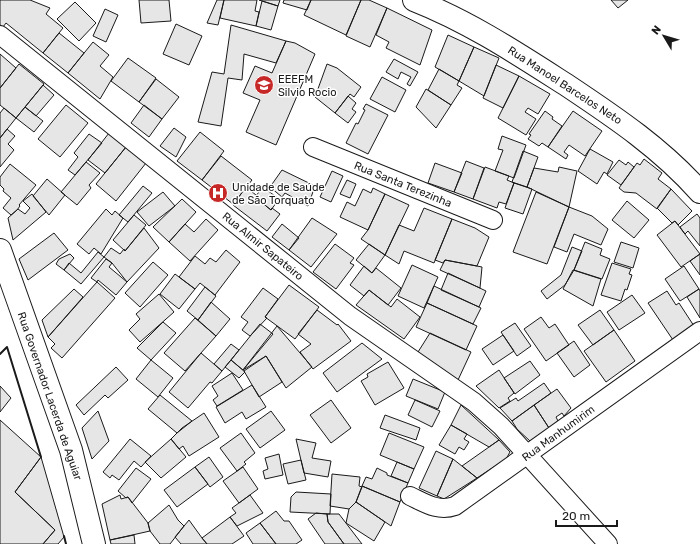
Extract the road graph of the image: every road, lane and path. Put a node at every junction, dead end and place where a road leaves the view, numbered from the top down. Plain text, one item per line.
1 (414, 0) edge
2 (0, 35) edge
3 (313, 147) dead end
4 (700, 192) edge
5 (493, 220) dead end
6 (0, 250) edge
7 (700, 331) edge
8 (528, 455) junction
9 (410, 496) dead end
10 (94, 544) edge
11 (608, 544) edge

1 - 4 street, Rua Manoel Barcelos Neto
2 - 8 street, Rua Almir Sapateiro
3 - 5 street, Rua Santa Terezinha
6 - 10 street, Rua Governador Lacerda de Aguiar
7 - 8 street, Rua Manhumirim
8 - 9 street, Rua Manhumirim
8 - 11 street, Rua Almir Sapateiro

